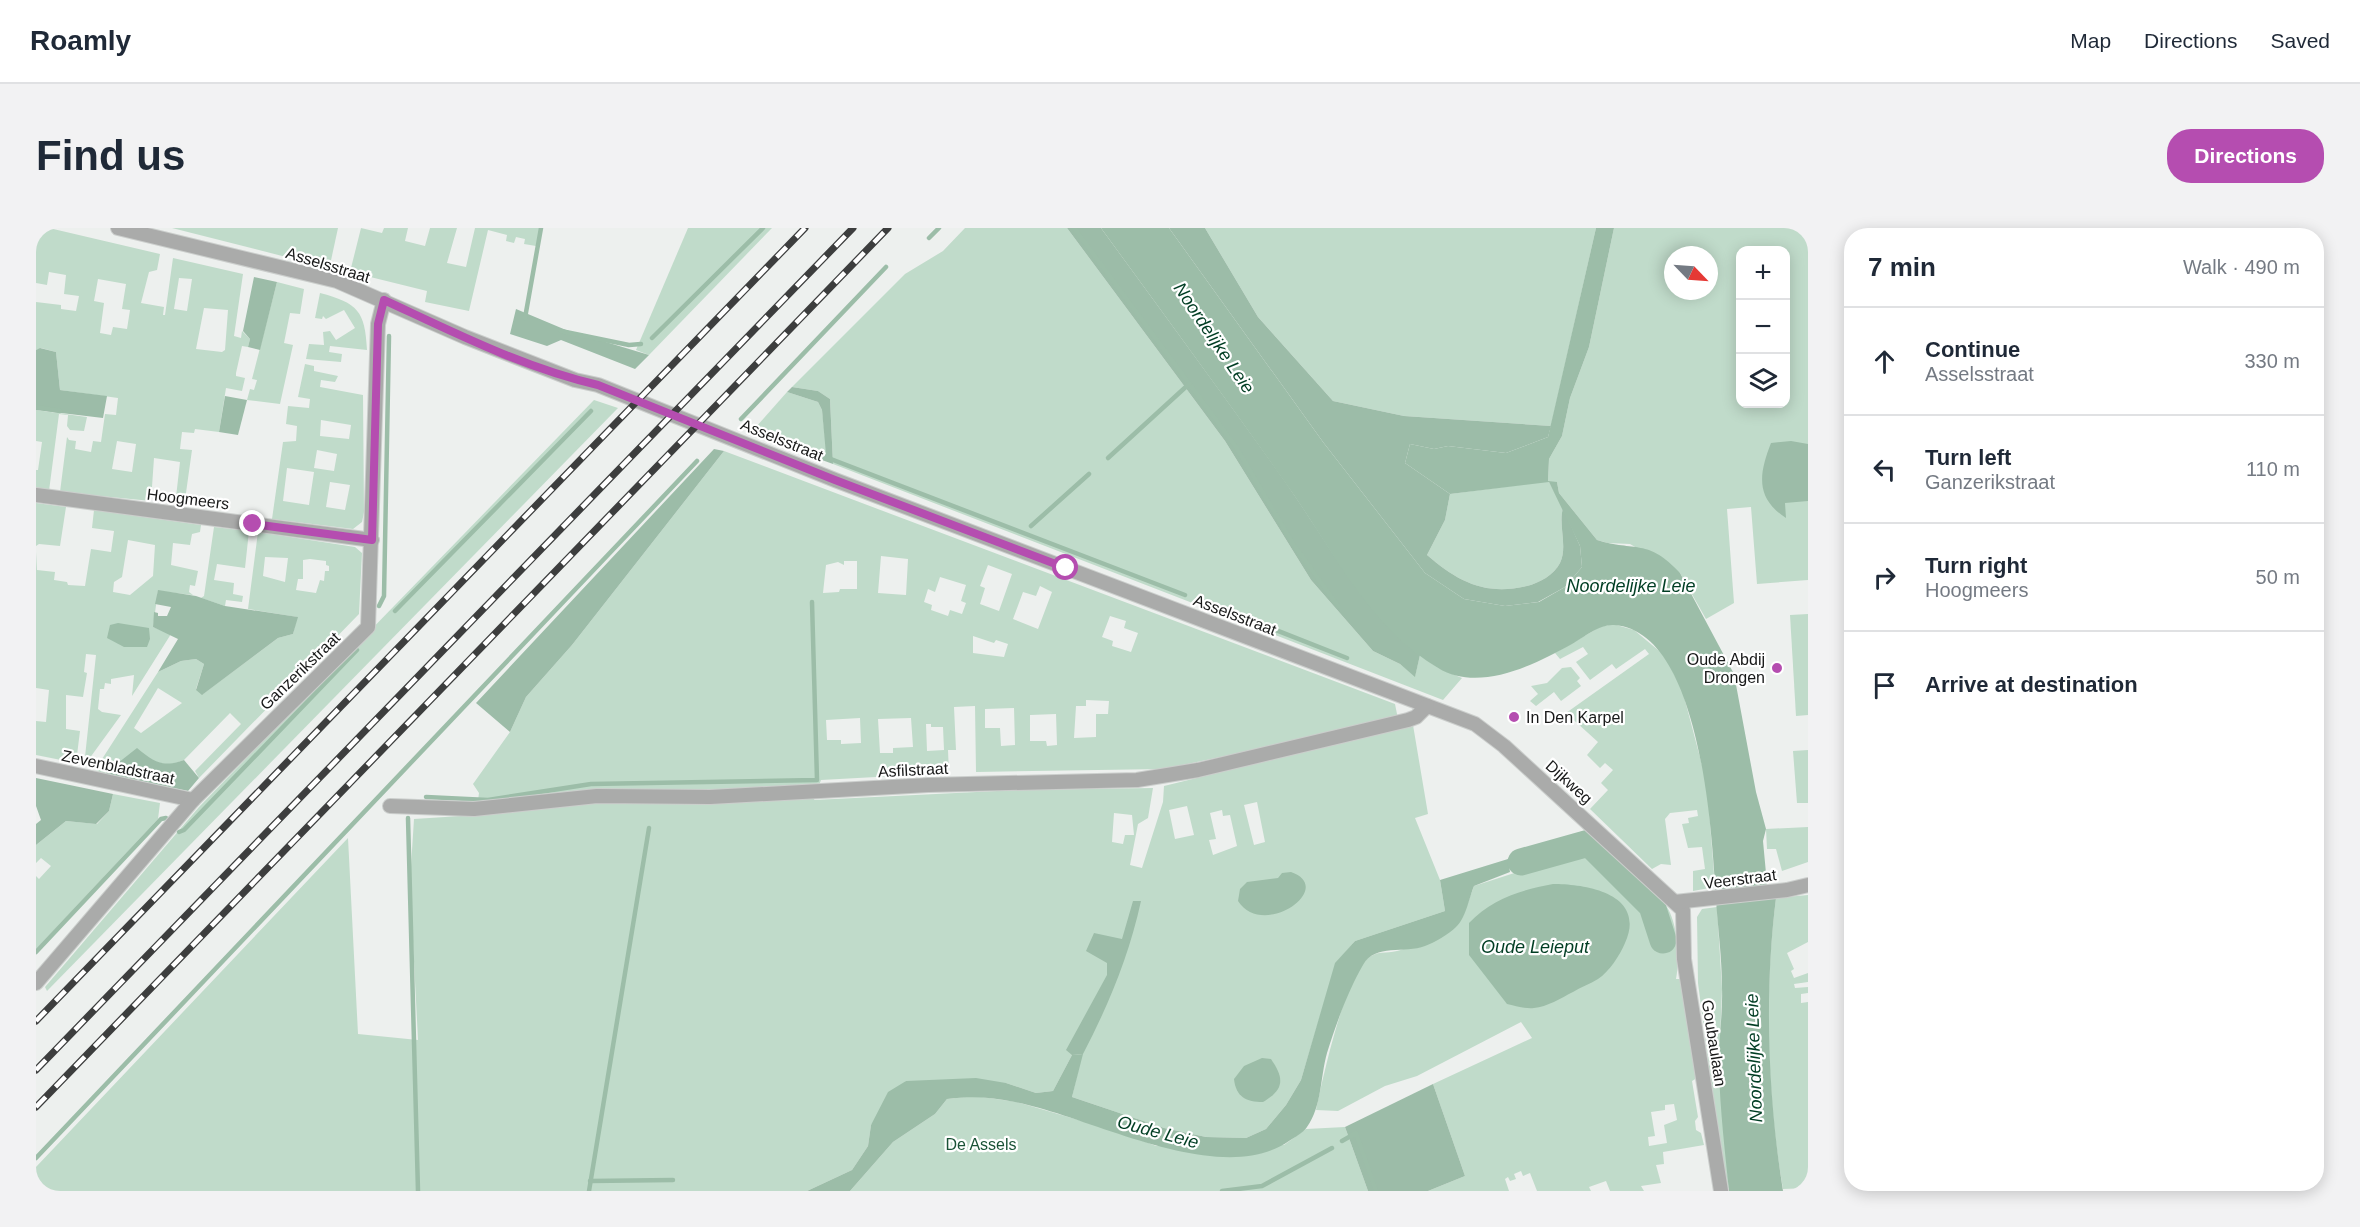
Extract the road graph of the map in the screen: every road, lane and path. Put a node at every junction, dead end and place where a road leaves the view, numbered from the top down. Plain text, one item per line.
1 (118, 228) edge
2 (384, 300) junction
3 (36, 495) edge
4 (372, 540) junction
5 (1427, 706) junction
6 (36, 766) edge
7 (193, 800) junction
8 (390, 806) dead end
9 (1808, 885) edge
10 (1675, 902) junction
11 (36, 983) edge
12 (1721, 1191) edge

1 - 2 street, Asselsstraat
2 - 4 street, Ganzerikstraat
2 - 5 street, Asselsstraat
3 - 4 street, Hoogmeers
4 - 7 street, Ganzerikstraat
5 - 8 street, Asfilstraat
5 - 10 street, Dijkweg
6 - 7 street, Zevenbladstraat
7 - 11 street, Ganzerikstraat
9 - 10 street, Veerstraat
10 - 12 street, Goubaulaan

